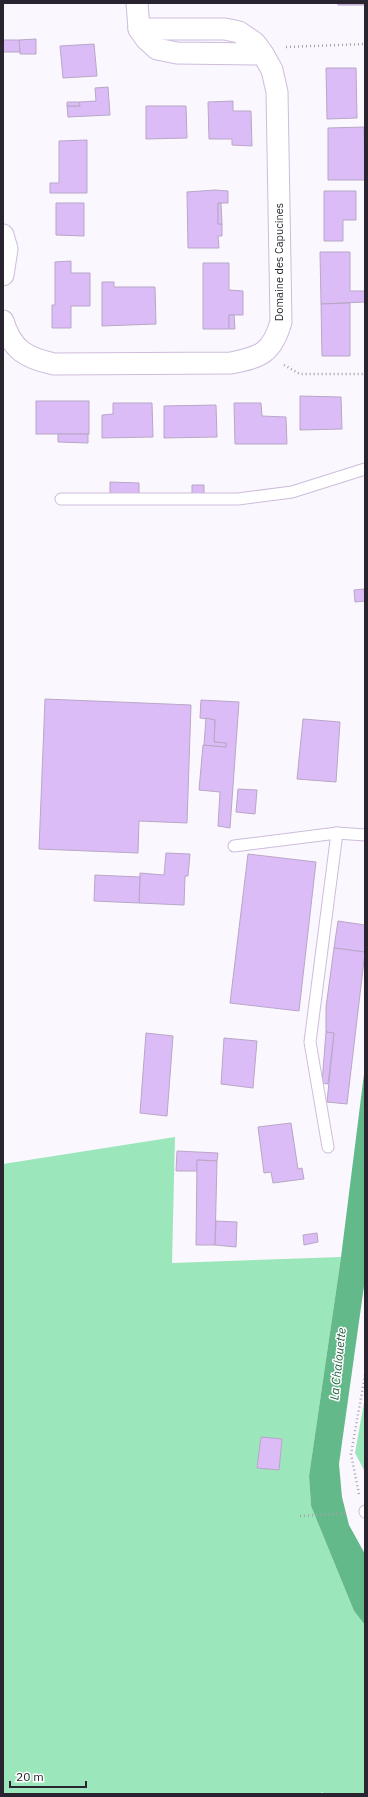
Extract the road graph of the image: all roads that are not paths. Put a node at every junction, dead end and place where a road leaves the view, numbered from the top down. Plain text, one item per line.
1 (137, 3) edge
2 (3, 234) edge
3 (3, 275) edge
4 (3, 322) edge
5 (365, 469) edge
6 (61, 499) dead end
7 (337, 832) junction
8 (365, 835) edge
9 (234, 846) dead end
10 (328, 1147) dead end

1 - 4 street, Domaine des Capucines
2 - 3 street
5 - 6 lane
7 - 8 lane
7 - 9 lane
7 - 10 lane

